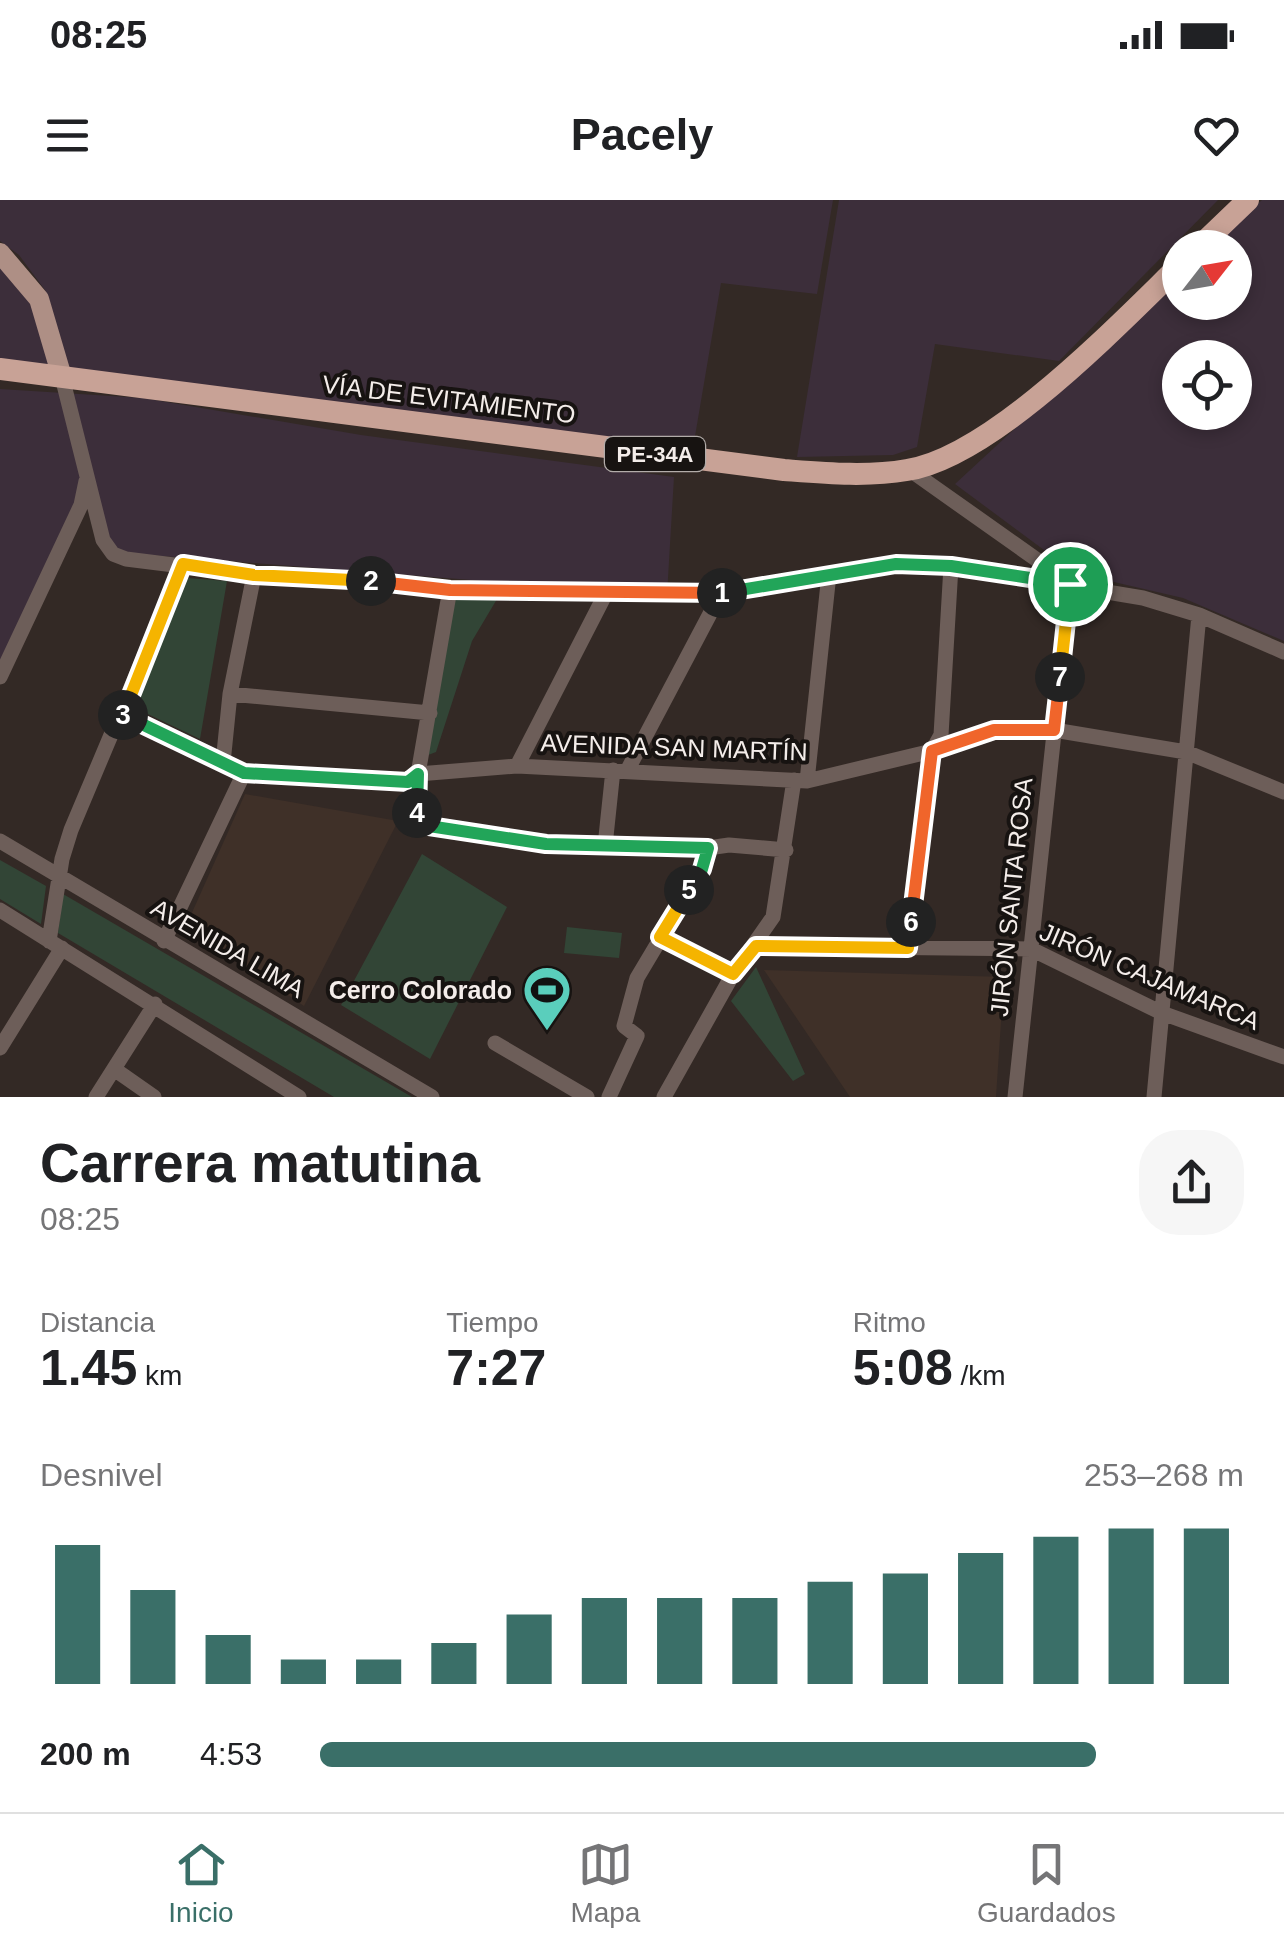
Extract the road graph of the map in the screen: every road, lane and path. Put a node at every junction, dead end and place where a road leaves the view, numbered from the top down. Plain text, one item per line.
1 (1248, 200) edge
2 (1217, 230) edge
3 (0, 253) edge
4 (1162, 281) edge
5 (1, 371) edge
6 (62, 377) junction
7 (910, 470) junction
8 (87, 477) junction
9 (183, 564) junction
10 (951, 566) junction
11 (829, 574) junction
12 (254, 575) junction
13 (1070, 584) junction
14 (450, 590) junction
15 (606, 593) junction
16 (721, 593) junction
17 (1199, 614) junction
18 (1284, 652) edge
19 (0, 677) edge
20 (230, 694) junction
21 (430, 713) junction
22 (123, 715) junction
23 (1054, 730) junction
24 (932, 751) junction
25 (1186, 752) junction
26 (223, 763) junction
27 (517, 766) junction
28 (620, 771) junction
29 (244, 773) junction
30 (418, 774) junction
31 (800, 780) junction
32 (1284, 792) edge
33 (0, 841) edge
34 (605, 846) junction
35 (708, 848) junction
36 (786, 850) junction
37 (58, 877) junction
38 (0, 910) edge
39 (660, 937) junction
40 (164, 941) junction
41 (56, 944) junction
42 (756, 946) junction
43 (908, 948) junction
44 (1031, 949) junction
45 (733, 974) junction
46 (155, 1004) junction
47 (1162, 1012) junction
48 (495, 1042) dead end
49 (0, 1048) edge
50 (1284, 1057) edge
51 (114, 1069) junction
52 (279, 1092) edge
53 (96, 1097) edge
54 (154, 1097) edge
55 (299, 1097) edge
56 (432, 1097) edge
57 (586, 1097) edge
58 (609, 1097) edge
59 (664, 1097) edge
60 (1016, 1097) edge
61 (1154, 1097) edge

1 - 2 highway
3 - 6 main road
4 - 7 highway, VÍA DE EVITAMIENTO / PE-34A
5 - 6 highway, VÍA DE EVITAMIENTO / PE-34A
6 - 7 highway, VÍA DE EVITAMIENTO / PE-34A
6 - 8 street
7 - 13 street
8 - 9 street
8 - 19 street
9 - 12 street
9 - 22 street
10 - 11 street
10 - 13 street
10 - 24 street
11 - 16 street
11 - 31 street
12 - 14 street
12 - 20 street
13 - 17 street
13 - 23 street, JIRÓN SANTA ROSA
14 - 15 street
14 - 21 street
15 - 16 street
15 - 27 street
16 - 28 street
17 - 18 street
17 - 25 street
20 - 21 street
20 - 26 street
21 - 30 street
22 - 26 street, AVENIDA SAN MARTÍN
22 - 37 street
23 - 24 street, AVENIDA SAN MARTÍN
23 - 25 street, AVENIDA SAN MARTÍN
23 - 44 street, JIRÓN SANTA ROSA
24 - 31 street, AVENIDA SAN MARTÍN
24 - 43 street
25 - 32 street, AVENIDA SAN MARTÍN
25 - 47 street
26 - 29 street, AVENIDA SAN MARTÍN
27 - 28 street, AVENIDA SAN MARTÍN
27 - 30 street, AVENIDA SAN MARTÍN
28 - 31 street, AVENIDA SAN MARTÍN
28 - 34 street
29 - 30 street, AVENIDA SAN MARTÍN
29 - 40 street
30 - 34 street
31 - 36 street
33 - 37 street, AVENIDA LIMA
34 - 35 street
35 - 36 street
35 - 39 street
36 - 42 street
37 - 40 street, AVENIDA LIMA
37 - 41 street
38 - 41 street
39 - 45 street
39 - 58 street
40 - 56 street, AVENIDA LIMA
41 - 46 street
41 - 49 street
42 - 43 street, JIRÓN CAJAMARCA
42 - 45 street
43 - 44 street, JIRÓN CAJAMARCA
44 - 47 street, JIRÓN CAJAMARCA
44 - 60 street, JIRÓN SANTA ROSA
45 - 59 street
46 - 51 street
46 - 52 street
47 - 50 street, JIRÓN CAJAMARCA
47 - 61 street
48 - 57 street
51 - 53 street
51 - 54 street
52 - 55 street

